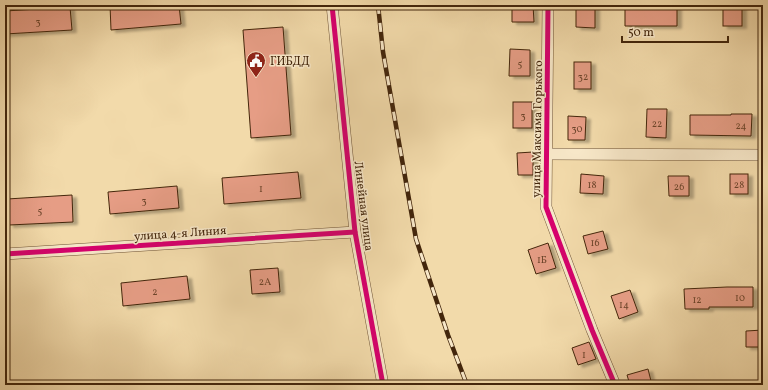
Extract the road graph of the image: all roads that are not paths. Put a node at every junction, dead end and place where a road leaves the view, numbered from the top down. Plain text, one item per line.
1 (332, 5) edge
2 (548, 5) edge
3 (547, 154) junction
4 (763, 155) edge
5 (356, 232) junction
6 (5, 254) edge
7 (383, 385) edge
8 (615, 385) edge

1 - 5 street, Линейная улица
2 - 3 street, улица Максима Горького
3 - 4 street
3 - 8 street, улица Максима Горького
5 - 6 street, улица 4-я Линия
5 - 7 street, Линейная улица

